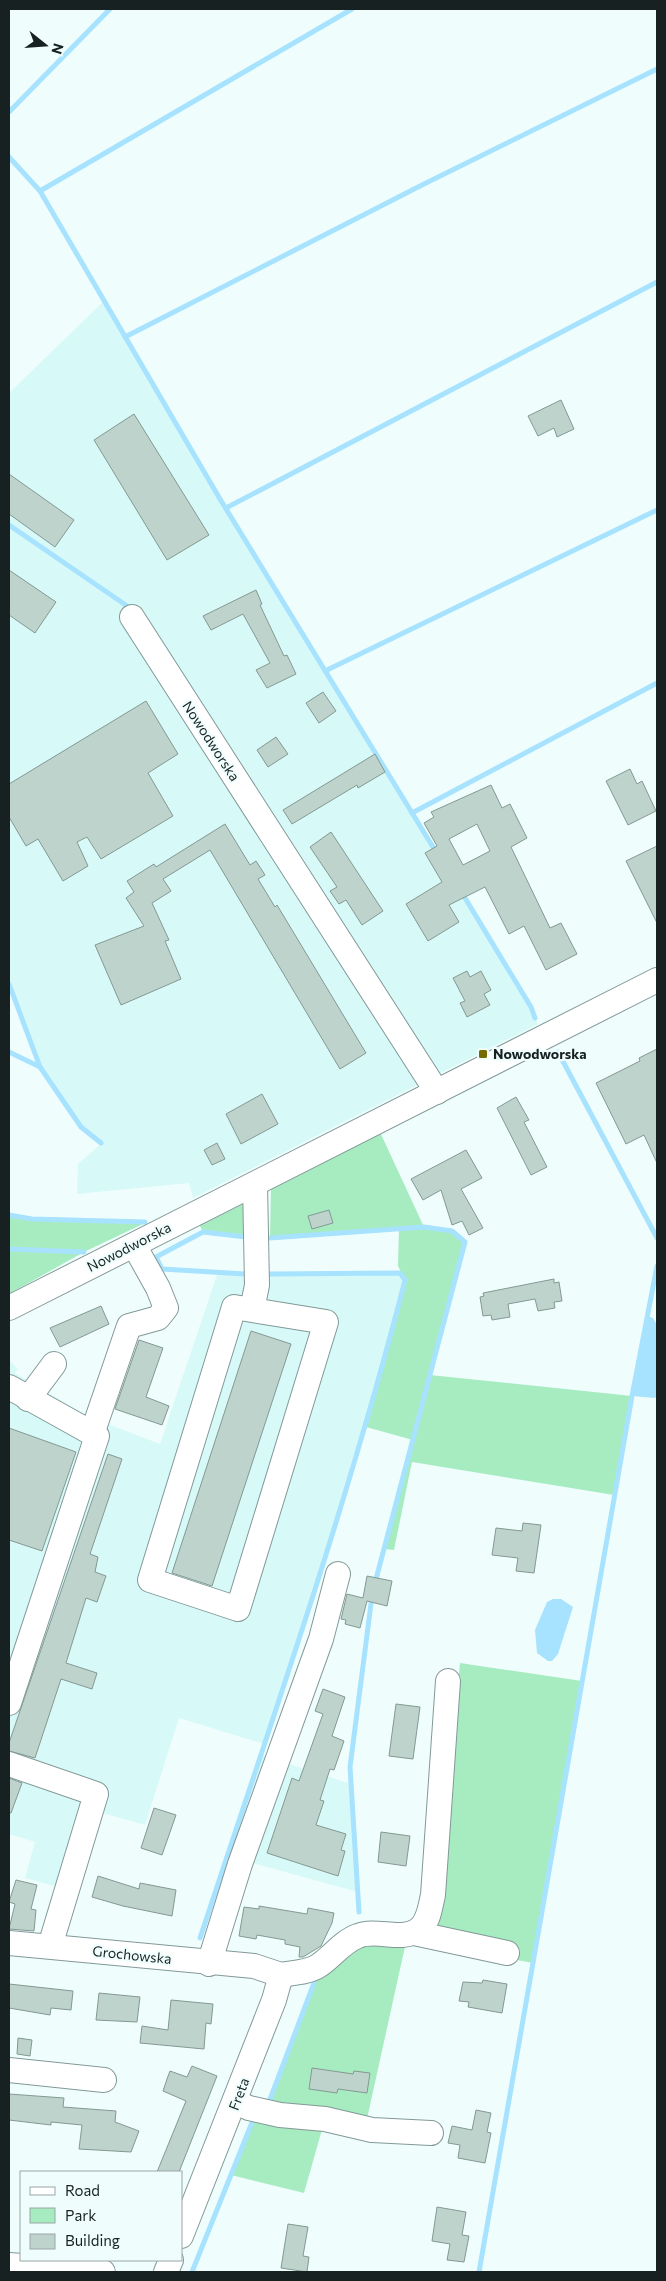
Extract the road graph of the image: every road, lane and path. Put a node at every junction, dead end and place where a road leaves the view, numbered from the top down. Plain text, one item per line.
1 (132, 617) dead end
2 (657, 980) edge
3 (437, 1092) junction
4 (255, 1184) junction
5 (134, 1245) junction
6 (9, 1308) edge
7 (252, 1310) junction
8 (54, 1364) dead end
9 (18, 1393) edge
10 (92, 1434) junction
11 (338, 1574) dead end
12 (448, 1681) dead end
13 (9, 1703) edge
14 (9, 1764) edge
15 (414, 1933) junction
16 (9, 1944) edge
17 (50, 1946) junction
18 (507, 1953) dead end
19 (209, 1964) junction
20 (281, 1976) junction
21 (9, 2070) edge
22 (104, 2080) dead end
23 (235, 2102) junction
24 (431, 2133) dead end
25 (182, 2234) edge
26 (9, 2264) edge
27 (67, 2271) edge
28 (103, 2272) edge

1 - 3 street, Nowodworska
2 - 3 street, Nowodworska
3 - 4 street, Nowodworska
4 - 5 street, Nowodworska
4 - 7 street
5 - 6 street, Nowodworska
5 - 10 street
7 - 7 street
8 - 9 street
9 - 10 street
10 - 13 street
11 - 19 street
12 - 15 street
14 - 17 street
15 - 18 street
15 - 20 street
16 - 17 street, Grochowska
17 - 19 street, Grochowska
19 - 20 street, Grochowska
20 - 23 street, Freta
21 - 22 street
23 - 24 street
23 - 25 street, Freta
26 - 27 street
27 - 28 street

